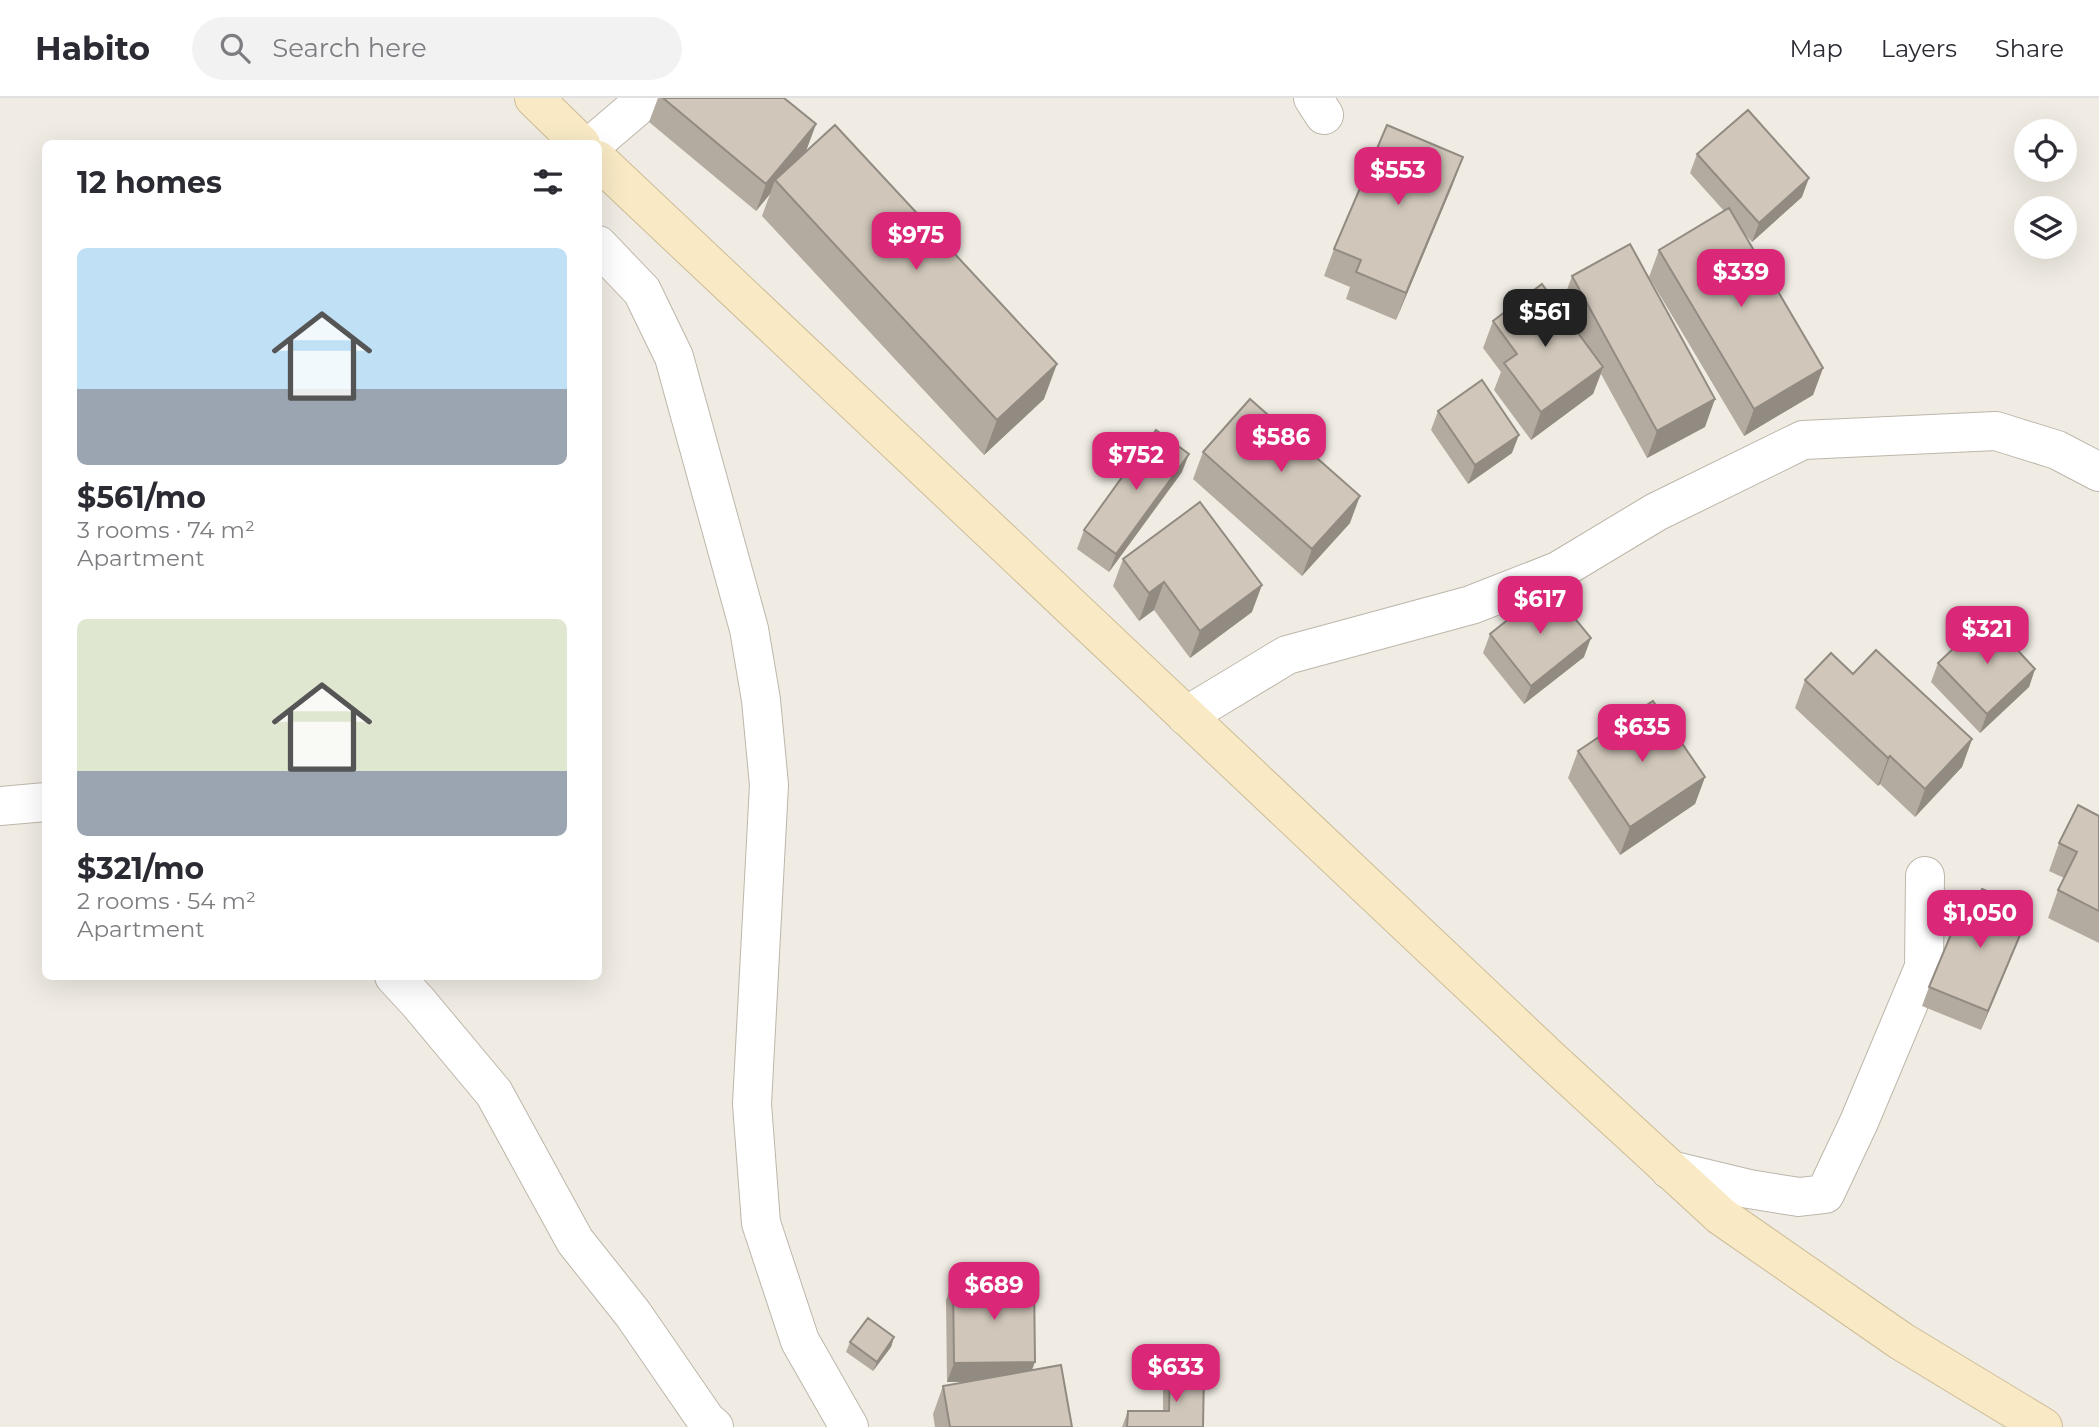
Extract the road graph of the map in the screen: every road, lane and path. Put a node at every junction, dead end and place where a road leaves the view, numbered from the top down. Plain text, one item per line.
1 (534, 98) edge
2 (647, 98) edge
3 (575, 139) edge
4 (602, 164) edge
5 (602, 249) edge
6 (2099, 472) edge
7 (1186, 716) junction
8 (42, 802) edge
9 (0, 806) edge
10 (1925, 876) dead end
11 (398, 980) edge
12 (1670, 1170) junction
13 (714, 1427) edge
14 (849, 1427) edge
15 (2043, 1427) edge

1 - 3 main road
2 - 3 street
4 - 7 main road
5 - 14 street
6 - 7 street
7 - 12 main road
8 - 9 street
10 - 12 street
11 - 13 street
12 - 15 main road

